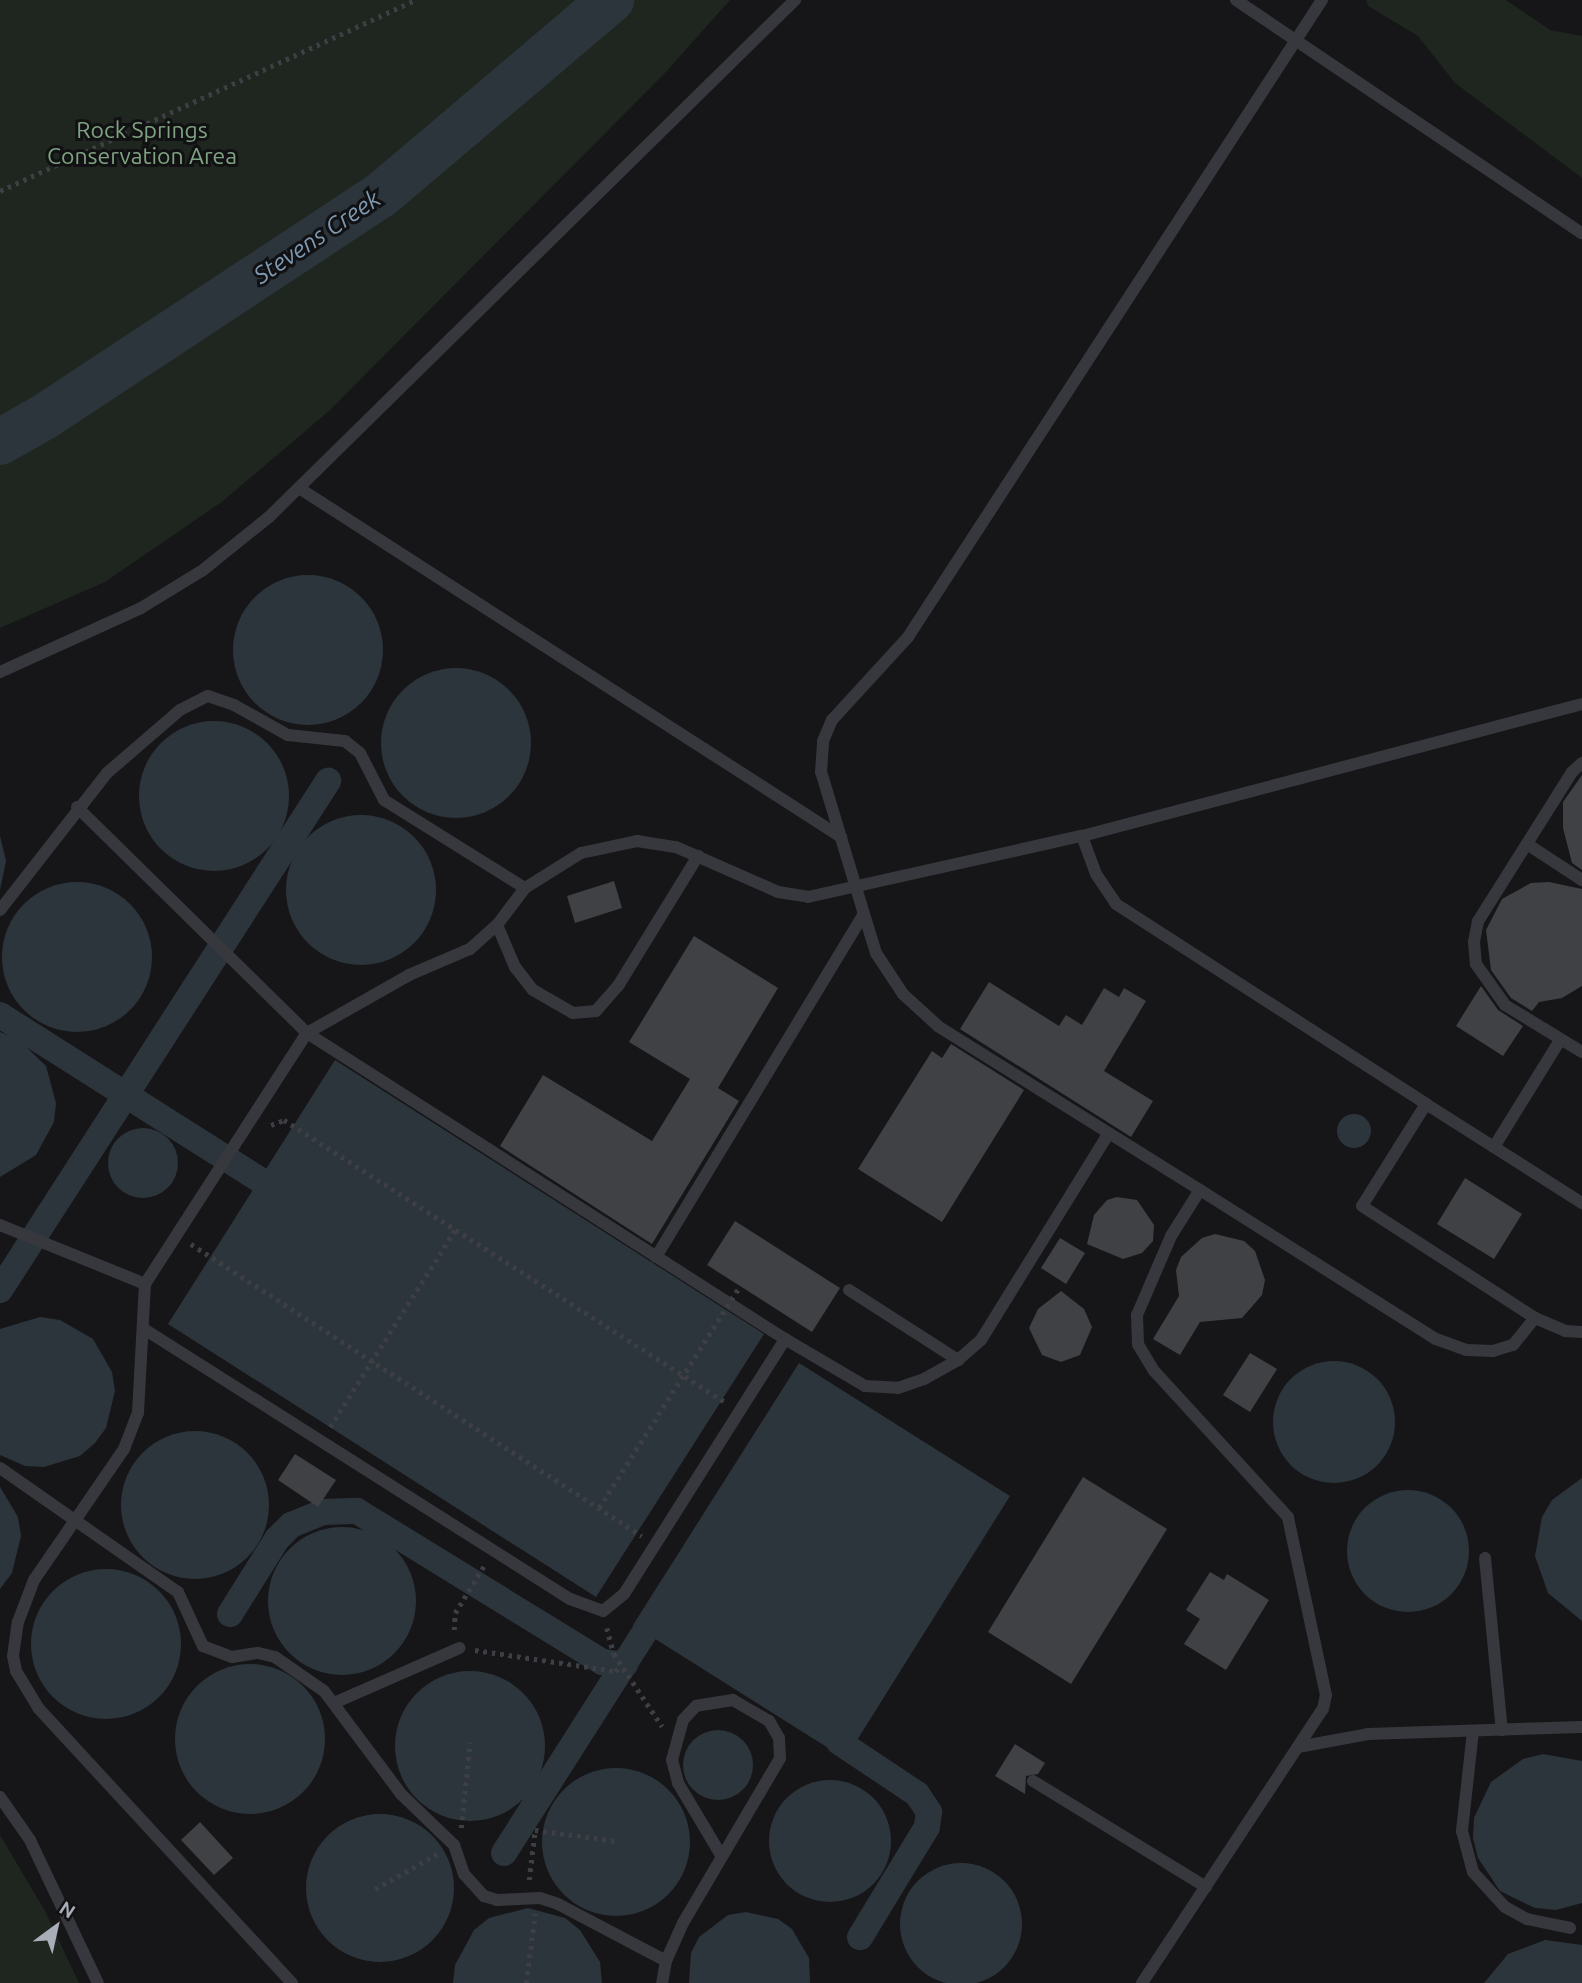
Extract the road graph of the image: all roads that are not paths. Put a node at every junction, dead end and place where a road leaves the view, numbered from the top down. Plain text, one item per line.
1 (795, 0) edge
2 (1236, 0) edge
3 (1322, 0) edge
4 (1296, 40) junction
5 (1582, 233) edge
6 (299, 488) junction
7 (0, 672) edge
8 (1582, 704) edge
9 (1582, 763) edge
10 (77, 807) junction
11 (1082, 836) junction
12 (841, 837) junction
13 (1527, 844) junction
14 (698, 856) junction
15 (1582, 880) edge
16 (855, 887) junction
17 (526, 888) junction
18 (0, 910) edge
19 (863, 914) junction
20 (497, 925) junction
21 (307, 1033) junction
22 (1560, 1040) junction
23 (1582, 1052) edge
24 (1426, 1104) junction
25 (1109, 1133) junction
26 (1494, 1147) junction
27 (1199, 1190) junction
28 (1582, 1203) edge
29 (0, 1225) edge
30 (656, 1257) junction
31 (145, 1284) junction
32 (849, 1290) dead end
33 (1535, 1318) junction
34 (144, 1329) junction
35 (1582, 1332) edge
36 (785, 1339) junction
37 (958, 1360) junction
38 (0, 1468) edge
39 (74, 1518) junction
40 (1485, 1558) dead end
41 (455, 1649) road end
42 (7, 1657) edge
43 (334, 1703) junction
44 (1582, 1727) edge
45 (1502, 1730) junction
46 (1473, 1731) junction
47 (1298, 1747) junction
48 (1033, 1781) dead end
49 (0, 1797) edge
50 (722, 1856) junction
51 (1206, 1887) junction
52 (1570, 1928) dead end
53 (666, 1961) junction
54 (98, 1983) edge
55 (292, 1983) edge
56 (662, 1983) edge
57 (1142, 1983) edge

1 - 6 lane
2 - 4 lane
3 - 4 lane
4 - 5 lane
4 - 12 lane
6 - 7 lane
6 - 12 lane
8 - 11 lane
9 - 13 lane
10 - 17 lane
10 - 18 lane
10 - 21 lane
11 - 16 lane
11 - 24 lane
12 - 16 lane
13 - 15 lane
13 - 22 lane
14 - 16 lane
14 - 17 lane
14 - 20 lane
16 - 19 lane
17 - 20 lane
19 - 25 lane
19 - 30 lane
20 - 21 lane
21 - 30 lane
21 - 31 lane
22 - 23 lane
22 - 26 lane
24 - 26 lane
24 - 33 lane
25 - 27 lane
25 - 37 lane
26 - 28 lane
27 - 33 lane
27 - 47 lane
29 - 31 lane
30 - 36 lane
31 - 34 lane
32 - 37 lane
33 - 35 lane
34 - 36 lane
34 - 39 lane
36 - 37 lane
38 - 39 lane
39 - 42 lane
39 - 43 lane
40 - 45 lane
41 - 43 lane
42 - 55 lane
43 - 53 lane
44 - 45 lane
45 - 46 lane
46 - 47 lane
46 - 52 lane
47 - 51 lane
48 - 51 lane
49 - 54 lane
50 - 50 lane
50 - 53 lane
51 - 57 lane
53 - 56 lane

